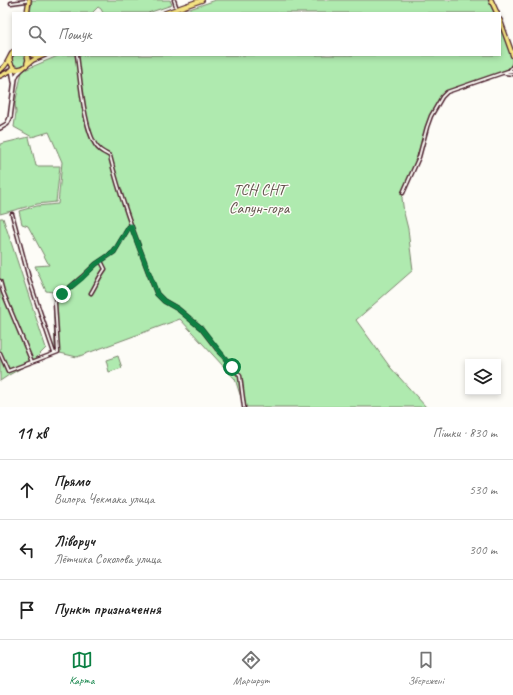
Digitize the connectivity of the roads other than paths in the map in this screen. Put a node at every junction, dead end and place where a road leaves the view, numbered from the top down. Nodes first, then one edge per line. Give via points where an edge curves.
1 (28, 0) edge
2 (174, 0) edge
3 (202, 0) edge
4 (491, 0) edge
5 (11, 3) dead end
6 (177, 9) junction
7 (27, 12) edge
8 (168, 12) edge
9 (497, 12) edge
10 (501, 23) edge
11 (12, 54) edge
12 (28, 56) edge
13 (36, 56) edge
14 (77, 56) edge
15 (513, 56) edge
16 (40, 57) joint
17 (10, 58) junction
18 (11, 64) junction
19 (27, 64) junction
20 (513, 66) edge
21 (21, 68) junction
22 (0, 70) edge
23 (12, 70) junction
24 (508, 71) junction
25 (6, 73) junction
26 (504, 73) junction
27 (513, 73) edge
28 (0, 76) edge
29 (14, 81) junction
30 (0, 128) edge
31 (403, 193) dead end
32 (12, 214) dead end
33 (131, 226) junction
34 (101, 261) junction
35 (0, 281) edge
36 (91, 293) dead end
37 (0, 353) edge
38 (54, 353) junction
39 (32, 362) junction
40 (244, 407) edge

1 - 5 street
1 - 7 main road
2 - 6 street
3 - 6 main road
4 - 9 main road
6 - 8 main road
10 - 15 main road
11 - 17 main road
12 - 19 main road
13 - 16 main road
14 - 33 street via 83,104 92,139 99,149 110,156
16 - 19 main road
17 - 18 main road
17 - 22 main road
18 - 21 main road via 15,68
18 - 23 main road
19 - 21 main road
20 - 24 street
21 - 23 main road
21 - 29 main road
23 - 25 main road
23 - 29 main road
24 - 26 street
24 - 27 street
25 - 28 main road
25 - 29 main road via 10,74
26 - 27 street
26 - 31 street via 444,95 427,127 419,157
29 - 30 main road via 8,122
32 - 38 street via 30,282
33 - 34 street via 114,252
33 - 40 street via 157,294 201,328 240,376
34 - 36 street via 104,269
34 - 38 street via 56,300 58,352
35 - 39 street
37 - 39 street via 8,371
38 - 39 street

